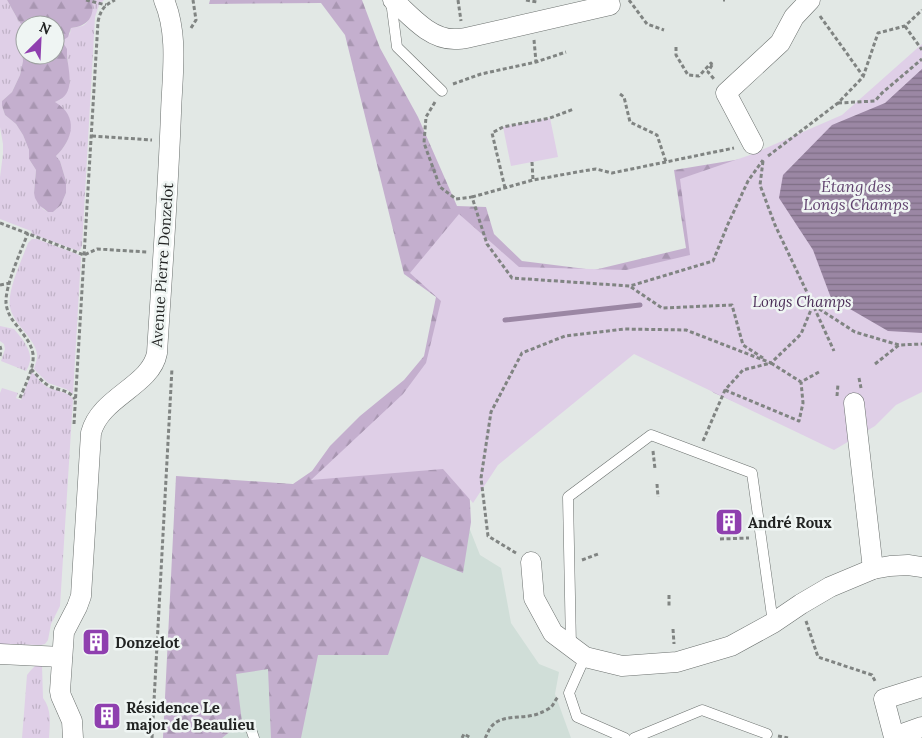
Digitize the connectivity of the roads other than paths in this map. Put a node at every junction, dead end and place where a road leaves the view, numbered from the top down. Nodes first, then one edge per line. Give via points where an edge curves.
1 (164, 0) edge
2 (392, 0) edge
3 (809, 0) edge
4 (610, 5) dead end
5 (442, 91) road end
6 (758, 152) road end
7 (850, 396) road end
8 (531, 562) road end
9 (922, 567) edge
10 (873, 569) junction
11 (773, 623) junction
12 (578, 652) junction
13 (0, 654) edge
14 (62, 657) junction
15 (922, 687) edge
16 (250, 726) dead end
17 (922, 727) edge
18 (767, 734) dead end
19 (72, 738) edge
20 (254, 738) edge
21 (625, 738) edge
22 (634, 738) edge

1 - 14 street, Avenue Pierre Donzelot via 172,31 173,54 157,353 147,373 105,408 93,425 81,596 64,632
2 - 4 street via 432,33 453,39
2 - 5 lane via 397,47
3 - 6 street via 794,17 780,43 726,93
7 - 10 street
8 - 12 street via 534,598 553,633
9 - 10 street via 908,565
10 - 11 street via 830,587
11 - 12 street via 731,646 676,662 622,666
11 - 12 lane via 752,473 651,435 568,497
12 - 21 lane via 569,693 577,717
13 - 14 street
14 - 19 street, Avenue Pierre Donzelot via 60,691 72,721
15 - 17 street via 884,699 894,737
16 - 20 lane
18 - 22 lane via 702,710

